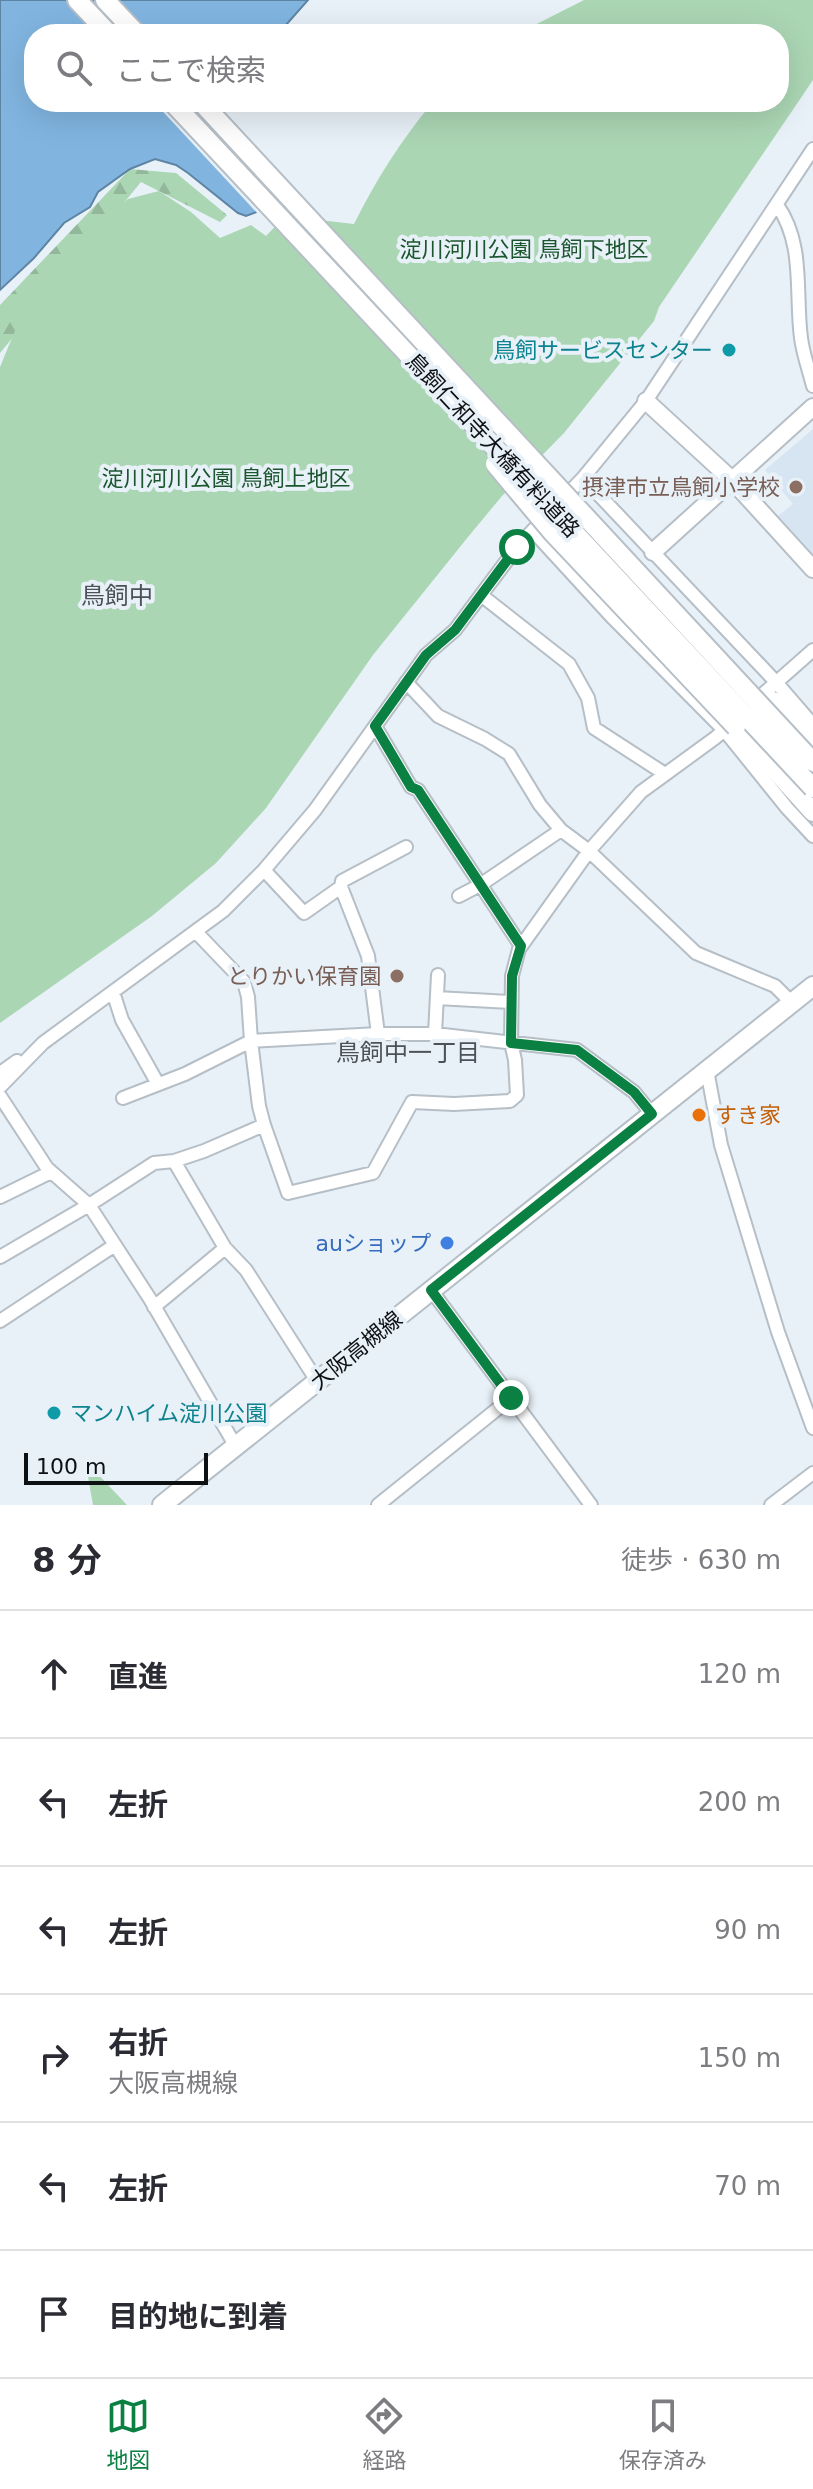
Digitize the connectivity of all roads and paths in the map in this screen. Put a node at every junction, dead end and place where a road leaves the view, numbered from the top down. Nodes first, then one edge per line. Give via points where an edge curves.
1 (77, 0) edge
2 (105, 0) edge
3 (100, 24) edge
4 (128, 24) edge
5 (181, 112) edge
6 (210, 112) edge
7 (813, 149) edge
8 (777, 205) junction
9 (457, 376) junction
10 (813, 386) edge
11 (442, 390) junction
12 (646, 401) junction
13 (813, 407) edge
14 (583, 478) junction
15 (732, 480) junction
16 (553, 510) junction
17 (533, 531) junction
18 (653, 552) junction
19 (813, 569) edge
20 (481, 595) junction
21 (605, 609) junction
22 (813, 650) edge
23 (775, 681) junction
24 (406, 682) junction
25 (813, 725) edge
26 (375, 726) junction
27 (730, 729) junction
28 (813, 744) edge
29 (813, 762) edge
30 (665, 774) junction
31 (813, 788) edge
32 (813, 812) edge
33 (561, 830) junction
34 (813, 836) edge
35 (406, 847) dead end
36 (589, 851) junction
37 (264, 870) junction
38 (480, 885) junction
39 (341, 887) junction
40 (459, 896) dead end
41 (196, 932) junction
42 (521, 946) junction
43 (438, 975) dead end
44 (813, 986) edge
45 (113, 992) junction
46 (437, 998) junction
47 (511, 1002) junction
48 (792, 1003) junction
49 (378, 1034) junction
50 (435, 1034) junction
51 (251, 1041) junction
52 (43, 1043) junction
53 (511, 1043) junction
54 (707, 1070) junction
55 (0, 1073) edge
56 (158, 1084) junction
57 (0, 1087) edge
58 (0, 1096) edge
59 (123, 1098) dead end
60 (652, 1114) junction
61 (264, 1125) junction
62 (174, 1161) junction
63 (51, 1172) junction
64 (0, 1197) edge
65 (89, 1205) junction
66 (115, 1245) junction
67 (225, 1248) junction
68 (0, 1257) edge
69 (431, 1290) junction
70 (154, 1307) junction
71 (0, 1321) edge
72 (317, 1381) junction
73 (511, 1398) junction
74 (813, 1428) edge
75 (235, 1445) junction
76 (813, 1473) edge
77 (173, 1501) edge
78 (589, 1504) edge
79 (378, 1505) edge
80 (771, 1505) edge

1 - 3 main road
2 - 4 main road
5 - 11 main road, 鳥飼仁和寺大橋有料道路, bridge
6 - 9 main road, 鳥飼仁和寺大橋有料道路, bridge
7 - 8 street
8 - 10 street via 796,251 801,339
8 - 12 street
9 - 28 main road via 470,382 581,495
9 - 29 main road, 鳥飼仁和寺大橋有料道路, bridge
11 - 16 main road, 鳥飼仁和寺大橋有料道路, bridge
11 - 27 main road, bridge via 443,404
12 - 14 street
12 - 15 street
13 - 15 street
14 - 16 street
14 - 18 street
15 - 18 street
15 - 19 street
16 - 17 street
16 - 31 main road, 鳥飼仁和寺大橋有料道路, bridge
17 - 20 street
17 - 21 street
18 - 21 street
18 - 23 street
20 - 24 street
20 - 30 street via 569,664 588,698 594,728
21 - 27 street
22 - 23 street
23 - 25 street
23 - 27 street
24 - 26 street
24 - 33 street via 438,716 509,754
26 - 37 street
26 - 38 street
27 - 30 street
27 - 32 main road
27 - 34 street
30 - 36 street via 641,792
33 - 36 street
33 - 38 street
35 - 39 street via 342,881
36 - 42 street
36 - 48 street via 696,953 775,986
37 - 39 street via 304,913
37 - 41 street
38 - 40 street
38 - 42 street
39 - 49 street via 368,956
41 - 45 street
41 - 51 street via 244,982
42 - 47 street
43 - 46 street
44 - 48 main road, 大阪高槻線
45 - 52 street
45 - 56 street via 122,1020
46 - 47 street
46 - 50 street
47 - 53 street
48 - 54 main road, 大阪高槻線
49 - 50 street
49 - 51 street
50 - 53 street
51 - 56 street
51 - 61 street
52 - 55 street
52 - 57 street
53 - 60 street via 577,1050 634,1092
53 - 61 street via 517,1095 510,1101 412,1102 373,1173 288,1193
54 - 60 main road, 大阪高槻線
54 - 74 street via 721,1145
56 - 59 street
58 - 63 street
60 - 69 main road, 大阪高槻線
61 - 62 street
62 - 65 street via 154,1163
62 - 67 street
63 - 64 street
63 - 65 street
65 - 66 street
65 - 68 street
66 - 70 street
66 - 71 street
67 - 70 street
67 - 72 street via 246,1270
69 - 72 main road, 大阪高槻線
69 - 73 street
70 - 75 street
72 - 75 main road, 大阪高槻線
73 - 78 street
73 - 79 street
75 - 77 main road, 大阪高槻線
76 - 80 street

